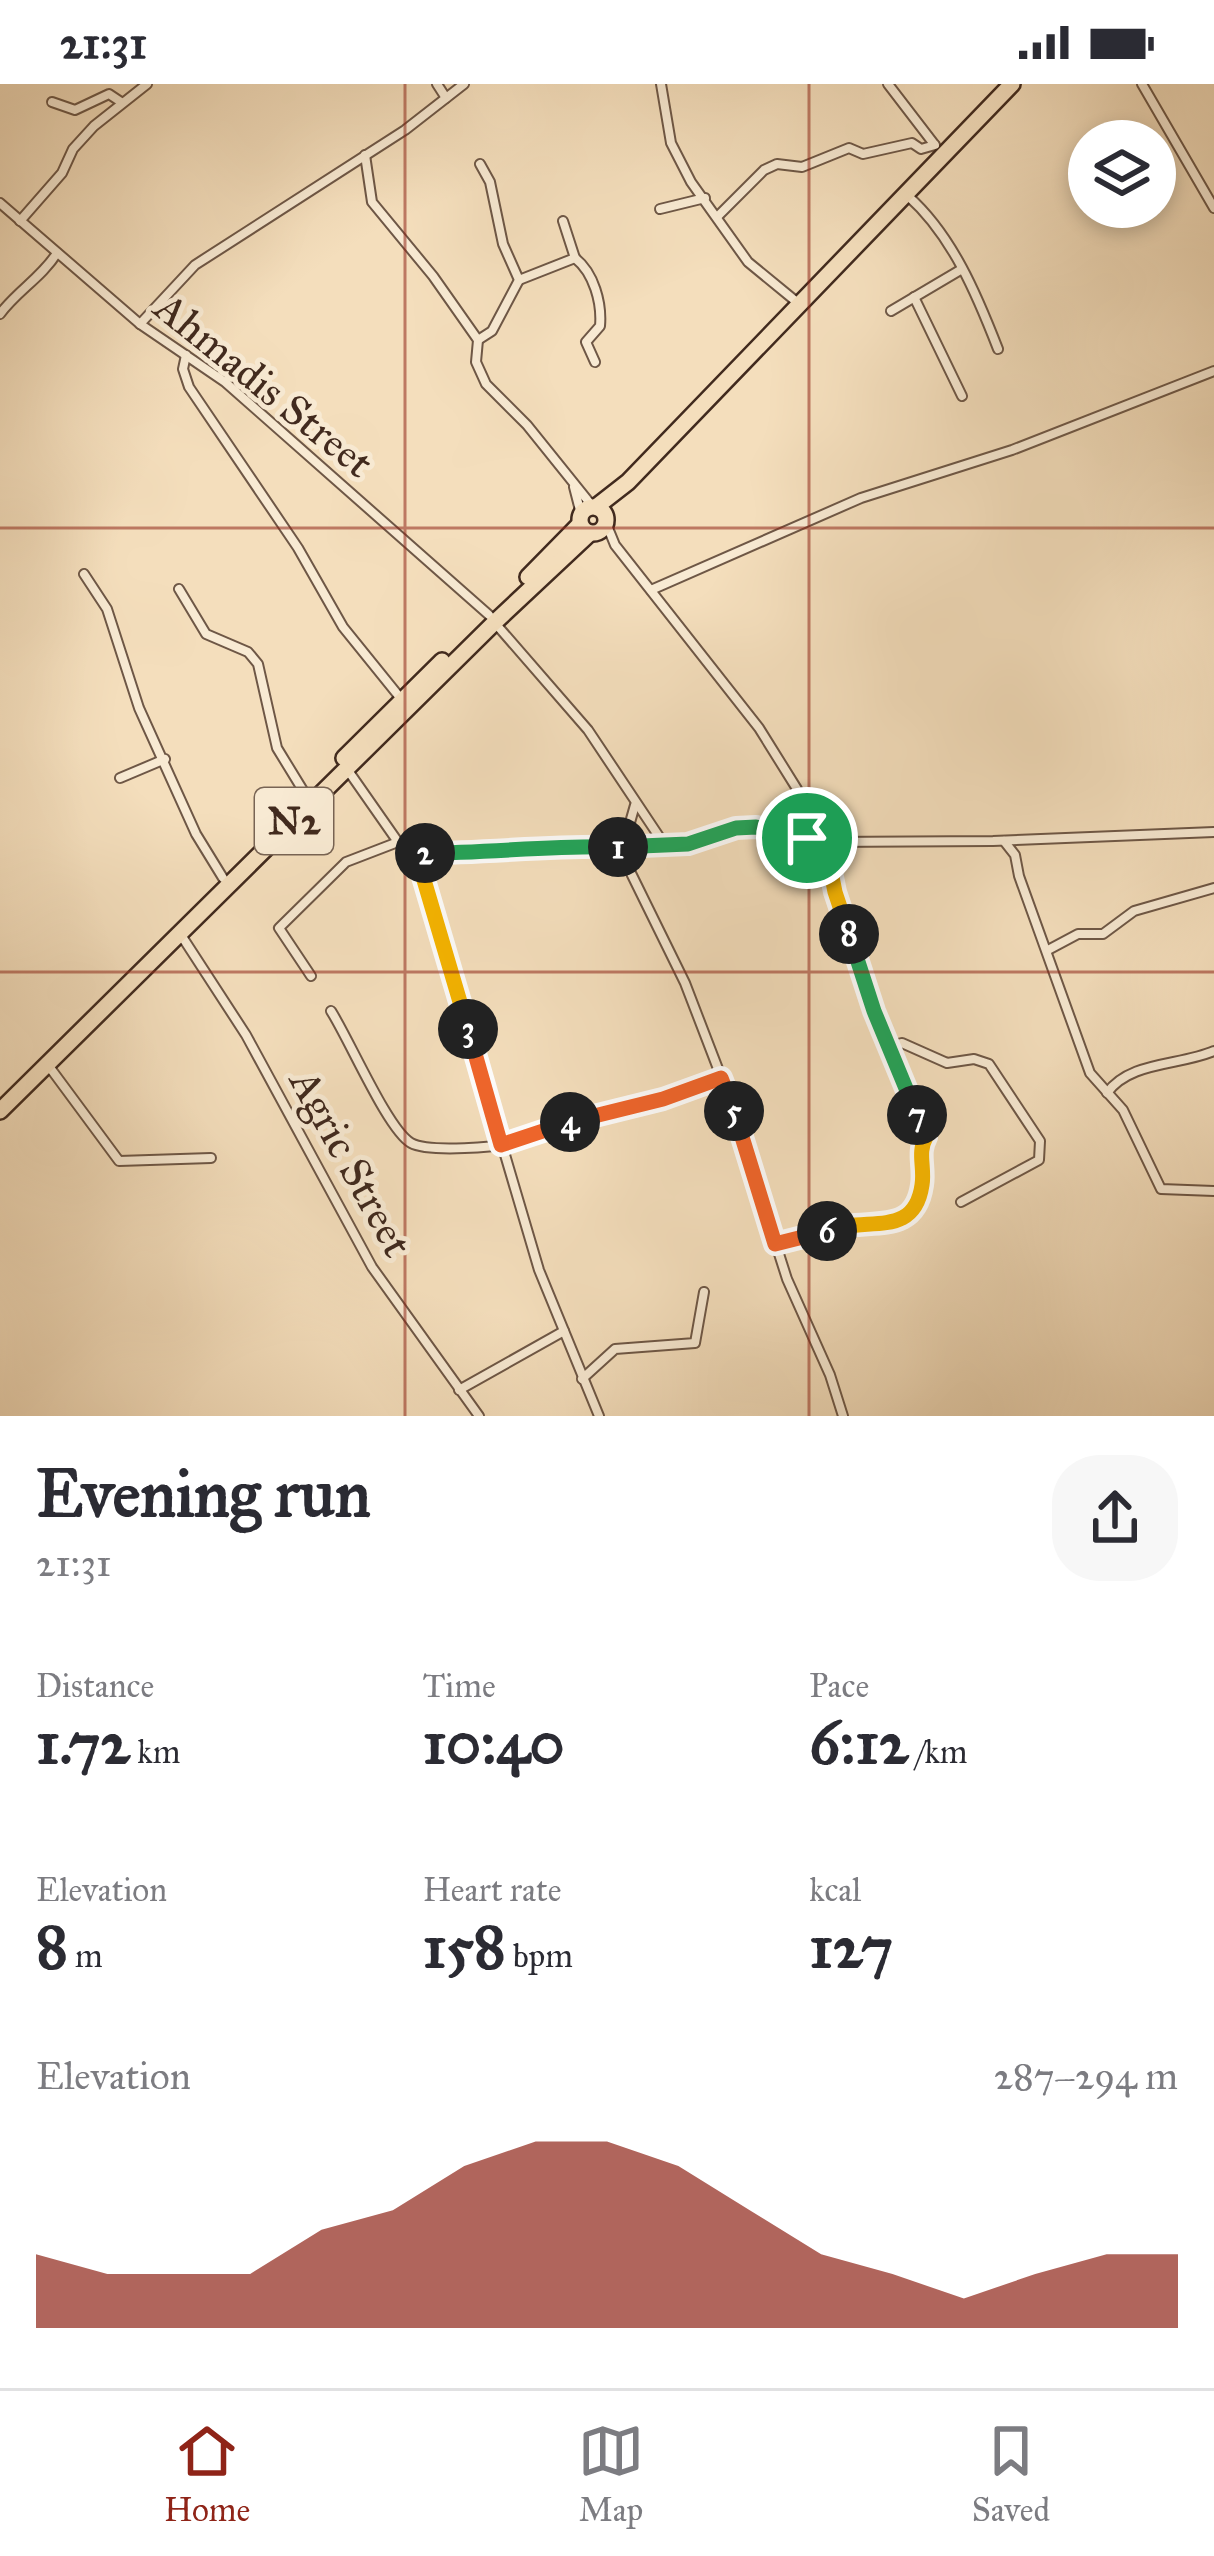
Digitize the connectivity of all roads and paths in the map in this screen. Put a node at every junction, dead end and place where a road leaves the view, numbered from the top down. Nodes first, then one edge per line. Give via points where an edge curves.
1 (147, 84) edge
2 (437, 84) edge
3 (464, 84) edge
4 (661, 84) edge
5 (888, 84) edge
6 (1012, 84) edge
7 (1142, 84) edge
8 (446, 98) junction
9 (52, 102) dead end
10 (122, 102) junction
11 (939, 150) junction
12 (365, 155) junction
13 (480, 164) dead end
14 (906, 195) junction
15 (704, 198) junction
16 (0, 203) edge
17 (1214, 208) edge
18 (661, 209) dead end
19 (718, 216) junction
20 (20, 221) junction
21 (563, 221) dead end
22 (57, 253) junction
23 (575, 258) junction
24 (962, 268) junction
25 (519, 280) junction
26 (914, 297) junction
27 (799, 304) junction
28 (891, 311) dead end
29 (0, 314) edge
30 (140, 324) junction
31 (478, 340) junction
32 (998, 349) dead end
33 (186, 355) junction
34 (595, 362) dead end
35 (1214, 371) edge
36 (962, 396) dead end
37 (593, 520) junction
38 (615, 545) junction
39 (84, 574) dead end
40 (179, 589) dead end
41 (651, 590) junction
42 (492, 619) junction
43 (402, 700) junction
44 (165, 759) junction
45 (347, 770) junction
46 (120, 778) dead end
47 (307, 797) junction
48 (635, 805) junction
49 (1214, 832) edge
50 (807, 838) junction
51 (1003, 840) junction
52 (398, 842) junction
53 (825, 842) junction
54 (664, 845) junction
55 (623, 848) junction
56 (416, 853) junction
57 (223, 878) junction
58 (1214, 888) edge
59 (177, 930) junction
60 (1048, 950) junction
61 (311, 976) dead end
62 (331, 1011) dead end
63 (889, 1046) junction
64 (1214, 1051) edge
65 (48, 1065) junction
66 (721, 1078) junction
67 (1107, 1093) junction
68 (0, 1099) edge
69 (0, 1111) edge
70 (501, 1145) junction
71 (211, 1158) dead end
72 (1214, 1191) edge
73 (961, 1202) dead end
74 (775, 1244) junction
75 (704, 1292) dead end
76 (563, 1331) junction
77 (582, 1379) junction
78 (459, 1390) junction
79 (479, 1416) edge
80 (599, 1416) edge
81 (843, 1416) edge

1 - 10 street
2 - 8 street
3 - 8 street
4 - 15 street via 671,143
5 - 11 street
6 - 11 highway, N2
7 - 17 street
8 - 12 street
9 - 10 street via 75,110 109,94
10 - 20 street
11 - 14 highway, N2
11 - 19 street via 912,143 863,154 848,148 802,167 777,164
12 - 30 street via 195,265
12 - 31 street via 372,202
13 - 25 street
14 - 24 street
14 - 27 highway, N2
15 - 18 street
15 - 19 street
16 - 20 street, Ahmadis Street
19 - 27 street via 748,262
20 - 22 street, Ahmadis Street
21 - 23 street
22 - 29 street
22 - 30 street, Ahmadis Street
23 - 25 street
23 - 34 street via 599,301 600,326 586,342
24 - 26 street
24 - 32 street
25 - 31 street via 492,331
26 - 28 street
26 - 36 street
27 - 37 highway, N2
30 - 33 street, Ahmadis Street
31 - 37 street via 486,384 527,425
33 - 42 street, Ahmadis Street
33 - 43 street via 189,387 343,627
35 - 41 street via 861,498
37 - 38 street
37 - 38 street
37 - 42 highway, N2
38 - 41 street
39 - 44 street via 107,609
40 - 47 street via 206,634 258,664 277,748
41 - 50 street via 784,766
42 - 43 highway, N2
42 - 45 highway, N2
42 - 48 street, Ahmadis Street via 588,730
43 - 47 highway, N2
44 - 46 street
44 - 57 street
45 - 52 street
45 - 59 highway, N2
47 - 57 highway, N2
48 - 54 street, Ahmadis Street
48 - 55 street
49 - 51 street
50 - 53 street
50 - 54 street via 756,827
51 - 53 street
51 - 60 street
52 - 56 street
52 - 61 street via 346,862 279,928
53 - 63 street
54 - 55 street
55 - 56 street
55 - 66 street
56 - 70 street
57 - 59 highway, N2
58 - 60 street via 1134,911 1103,934 1078,934
59 - 65 highway, N2
59 - 68 highway, N2
59 - 78 street, Agric Street via 246,1035 372,1267
60 - 67 street via 1082,1053
62 - 70 street via 384,1111 415,1146
63 - 73 street via 902,1043 947,1063 989,1064 1040,1141 1039,1160
63 - 74 street via 926,1137 918,1205 888,1223 841,1225
64 - 67 street via 1130,1072
65 - 69 highway, N2
65 - 71 street via 119,1161
66 - 70 street
66 - 74 street
67 - 72 street via 1161,1189
70 - 76 street
74 - 81 street
75 - 77 street via 695,1343 615,1349
76 - 77 street
76 - 78 street
77 - 80 street
78 - 79 street, Agric Street

